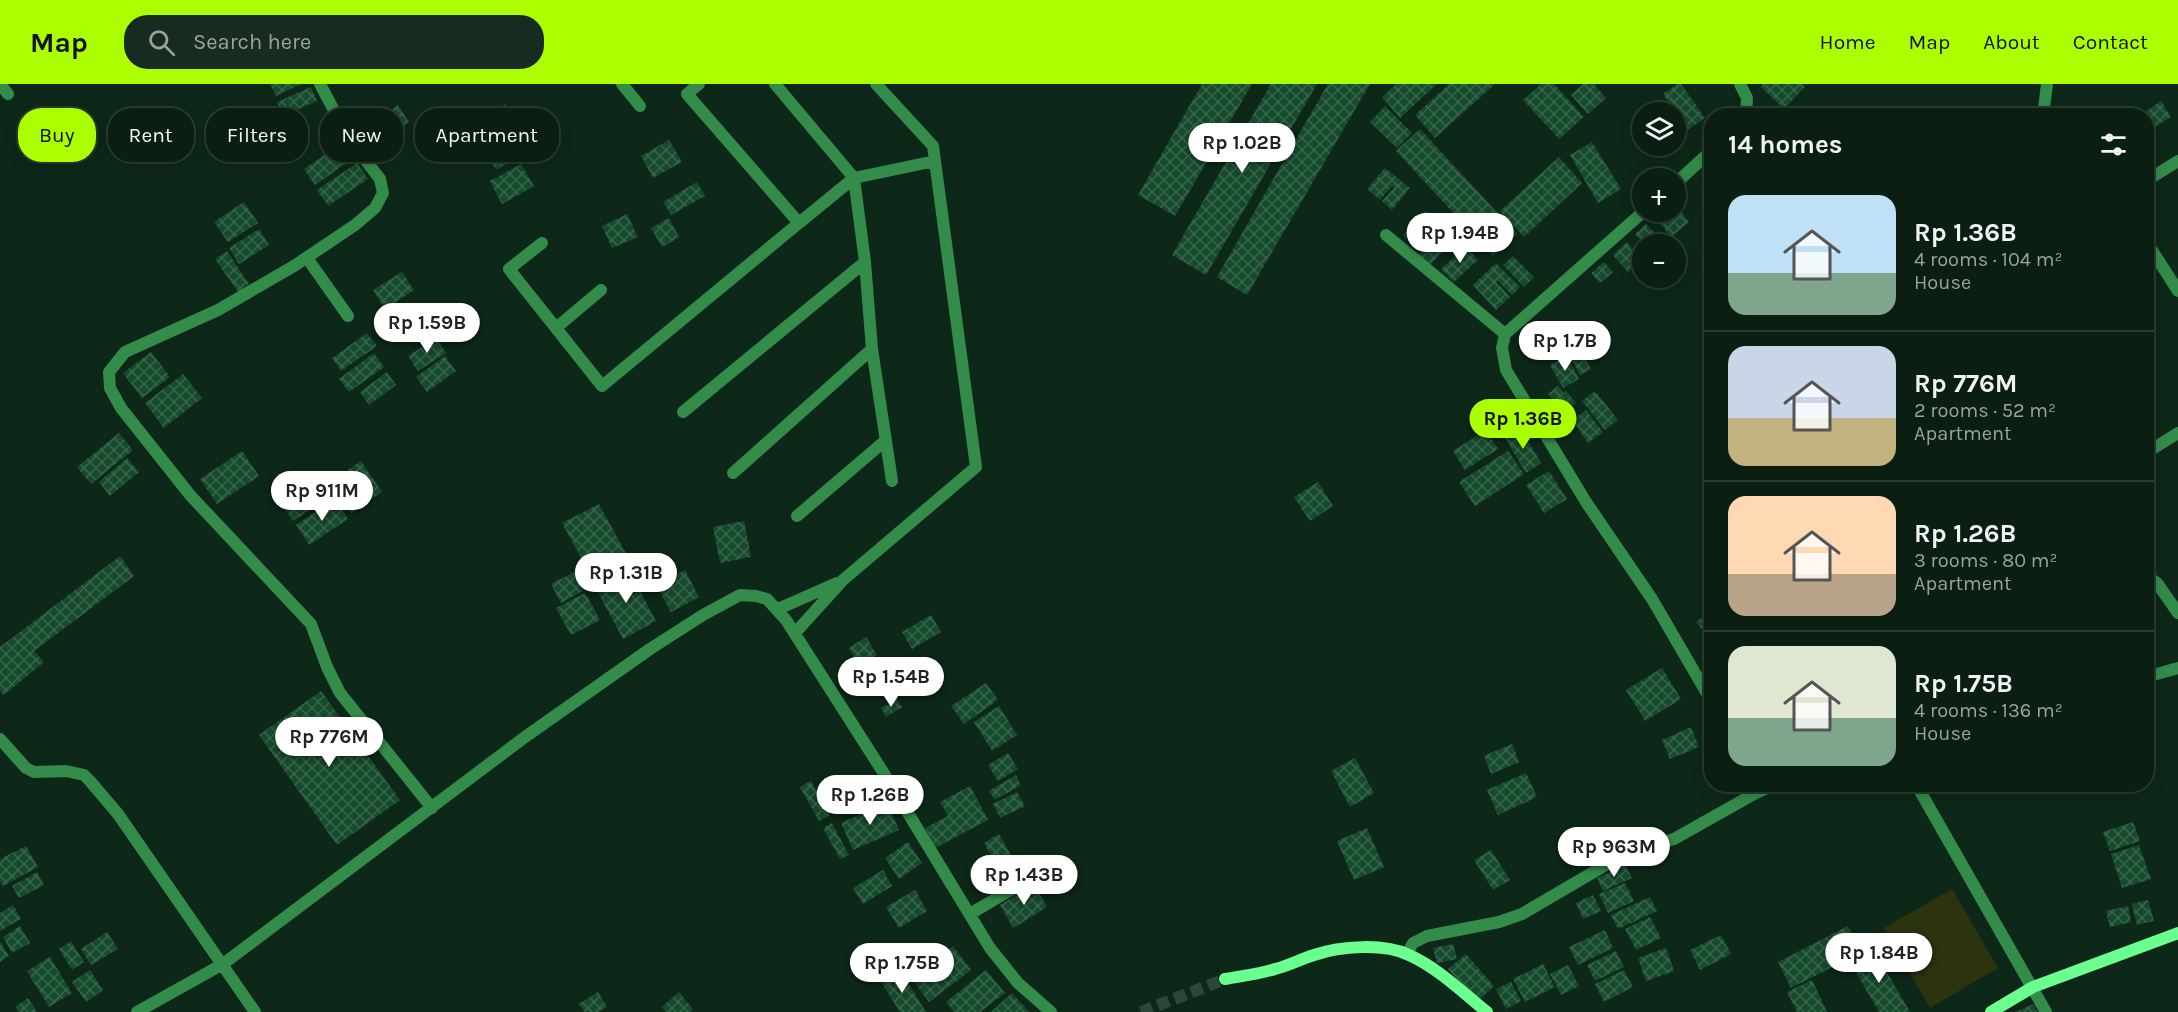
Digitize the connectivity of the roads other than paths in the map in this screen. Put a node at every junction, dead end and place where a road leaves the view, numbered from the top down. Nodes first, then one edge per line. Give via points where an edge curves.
1 (320, 84) edge
2 (622, 84) edge
3 (699, 84) edge
4 (775, 84) edge
5 (876, 84) edge
6 (1740, 84) edge
7 (2047, 84) edge
8 (640, 106) dead end
9 (1746, 108) edge
10 (2044, 108) edge
11 (1704, 157) edge
12 (935, 161) junction
13 (2178, 161) edge
14 (1686, 174) edge
15 (2154, 176) edge
16 (854, 178) junction
17 (1632, 222) edge
18 (799, 223) junction
19 (1386, 236) dead end
20 (542, 243) dead end
21 (2154, 254) edge
22 (307, 258) junction
23 (865, 262) junction
24 (601, 290) dead end
25 (2178, 291) edge
26 (348, 316) dead end
27 (556, 328) junction
28 (1505, 334) junction
29 (872, 349) junction
30 (683, 412) dead end
31 (2178, 433) edge
32 (886, 440) junction
33 (2154, 448) edge
34 (733, 473) dead end
35 (891, 481) dead end
36 (797, 516) dead end
37 (843, 580) junction
38 (2154, 582) edge
39 (777, 609) junction
40 (2178, 613) edge
41 (795, 633) junction
42 (2178, 668) edge
43 (2154, 676) edge
44 (1704, 688) edge
45 (0, 739) edge
46 (1747, 792) edge
47 (1921, 792) edge
48 (432, 808) junction
49 (1046, 869) dead end
50 (970, 914) junction
51 (2178, 933) edge
52 (1407, 954) junction
53 (223, 964) junction
54 (1225, 979) tunnel mouth
55 (2032, 987) junction
56 (137, 1012) edge
57 (255, 1012) edge
58 (1051, 1012) edge
59 (1487, 1012) edge
60 (1991, 1012) edge
61 (2046, 1012) edge

1 - 22 street via 348,137 380,179 383,193 375,208
2 - 8 street
3 - 18 street via 687,94
4 - 16 street
5 - 12 street via 933,146
6 - 9 street via 1747,98
7 - 10 street
11 - 14 street
12 - 16 street
12 - 37 street via 976,467
13 - 15 street
16 - 18 street
16 - 23 street
17 - 28 street
18 - 27 street via 602,386
19 - 28 street
20 - 27 street via 509,269
21 - 25 street
22 - 26 street
22 - 48 street via 218,310 125,352 109,372 110,388 121,408 190,495 311,624 340,693
23 - 29 street
23 - 30 street
24 - 27 street
28 - 44 street via 1502,348 1506,370 1586,502 1652,599
29 - 32 street
29 - 34 street
31 - 33 street
32 - 35 street
32 - 36 street
37 - 39 street
37 - 41 street
38 - 40 street
39 - 41 street
39 - 48 street via 767,599 740,595 703,615 595,687
41 - 50 street
42 - 43 street
45 - 53 street via 34,772 66,771 90,781 118,814
46 - 52 street via 1674,839 1626,853 1522,914 1427,936 1413,943
47 - 55 street
48 - 53 street
49 - 50 street
50 - 58 street via 1018,983
51 - 55 street
52 - 54 street via 1370,948 1339,949 1275,969
52 - 59 street via 1430,966
53 - 56 street
53 - 57 street
55 - 60 street
55 - 61 street

